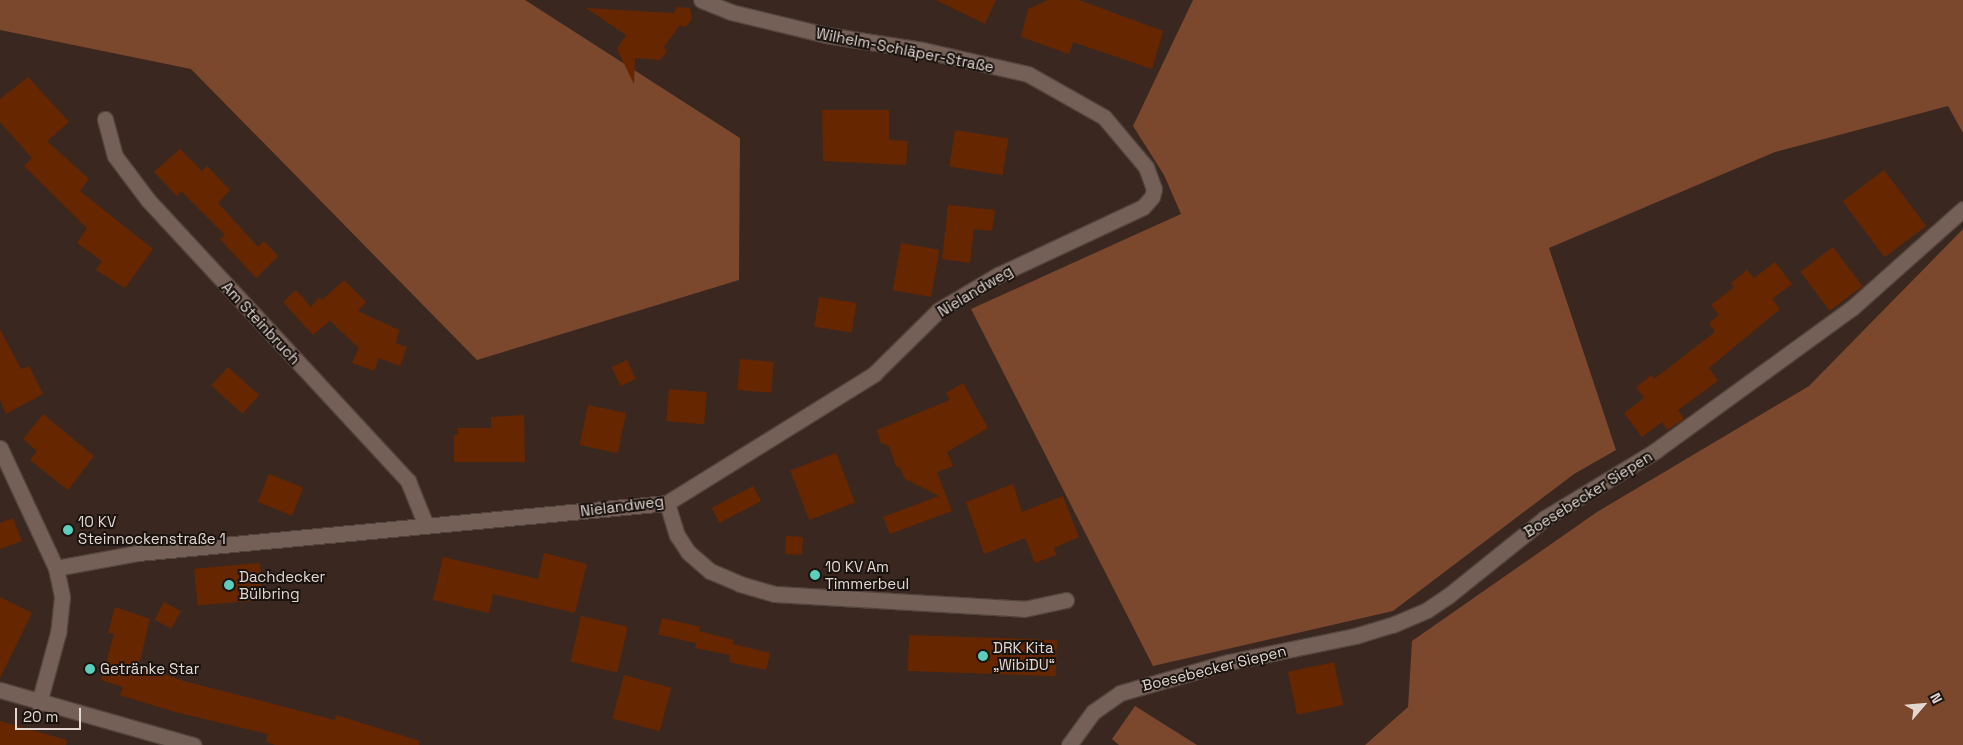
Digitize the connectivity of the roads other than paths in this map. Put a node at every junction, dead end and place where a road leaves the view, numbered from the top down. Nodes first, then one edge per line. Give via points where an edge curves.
1 (701, 0) edge
2 (105, 119) dead end
3 (1154, 189) joint
4 (1963, 209) edge
5 (0, 448) edge
6 (667, 503) junction
7 (425, 523) junction
8 (56, 568) junction
9 (1066, 600) dead end
10 (0, 690) edge
11 (39, 702) junction
12 (193, 745) edge
13 (1068, 745) edge

1 - 3 street, Wilhelm-Schläper-Straße via 731,12 826,35 922,50 1028,74 1104,118 1146,167
2 - 7 street, Am Steinbruch via 114,156 148,200 408,481
3 - 6 street, Nielandweg via 1152,198 1143,207 998,275 939,310 874,374
4 - 13 street, Boesebecker Siepen via 1852,308 1655,451 1545,518 1427,610 1354,636 1229,662 1137,687 1105,702 1093,712
5 - 8 street
6 - 7 street, Nielandweg
6 - 9 street via 677,535 688,552 718,574 775,594 1024,609
7 - 8 street, Nielandweg via 138,553
8 - 11 street via 62,597 58,633
10 - 11 street
11 - 12 street

